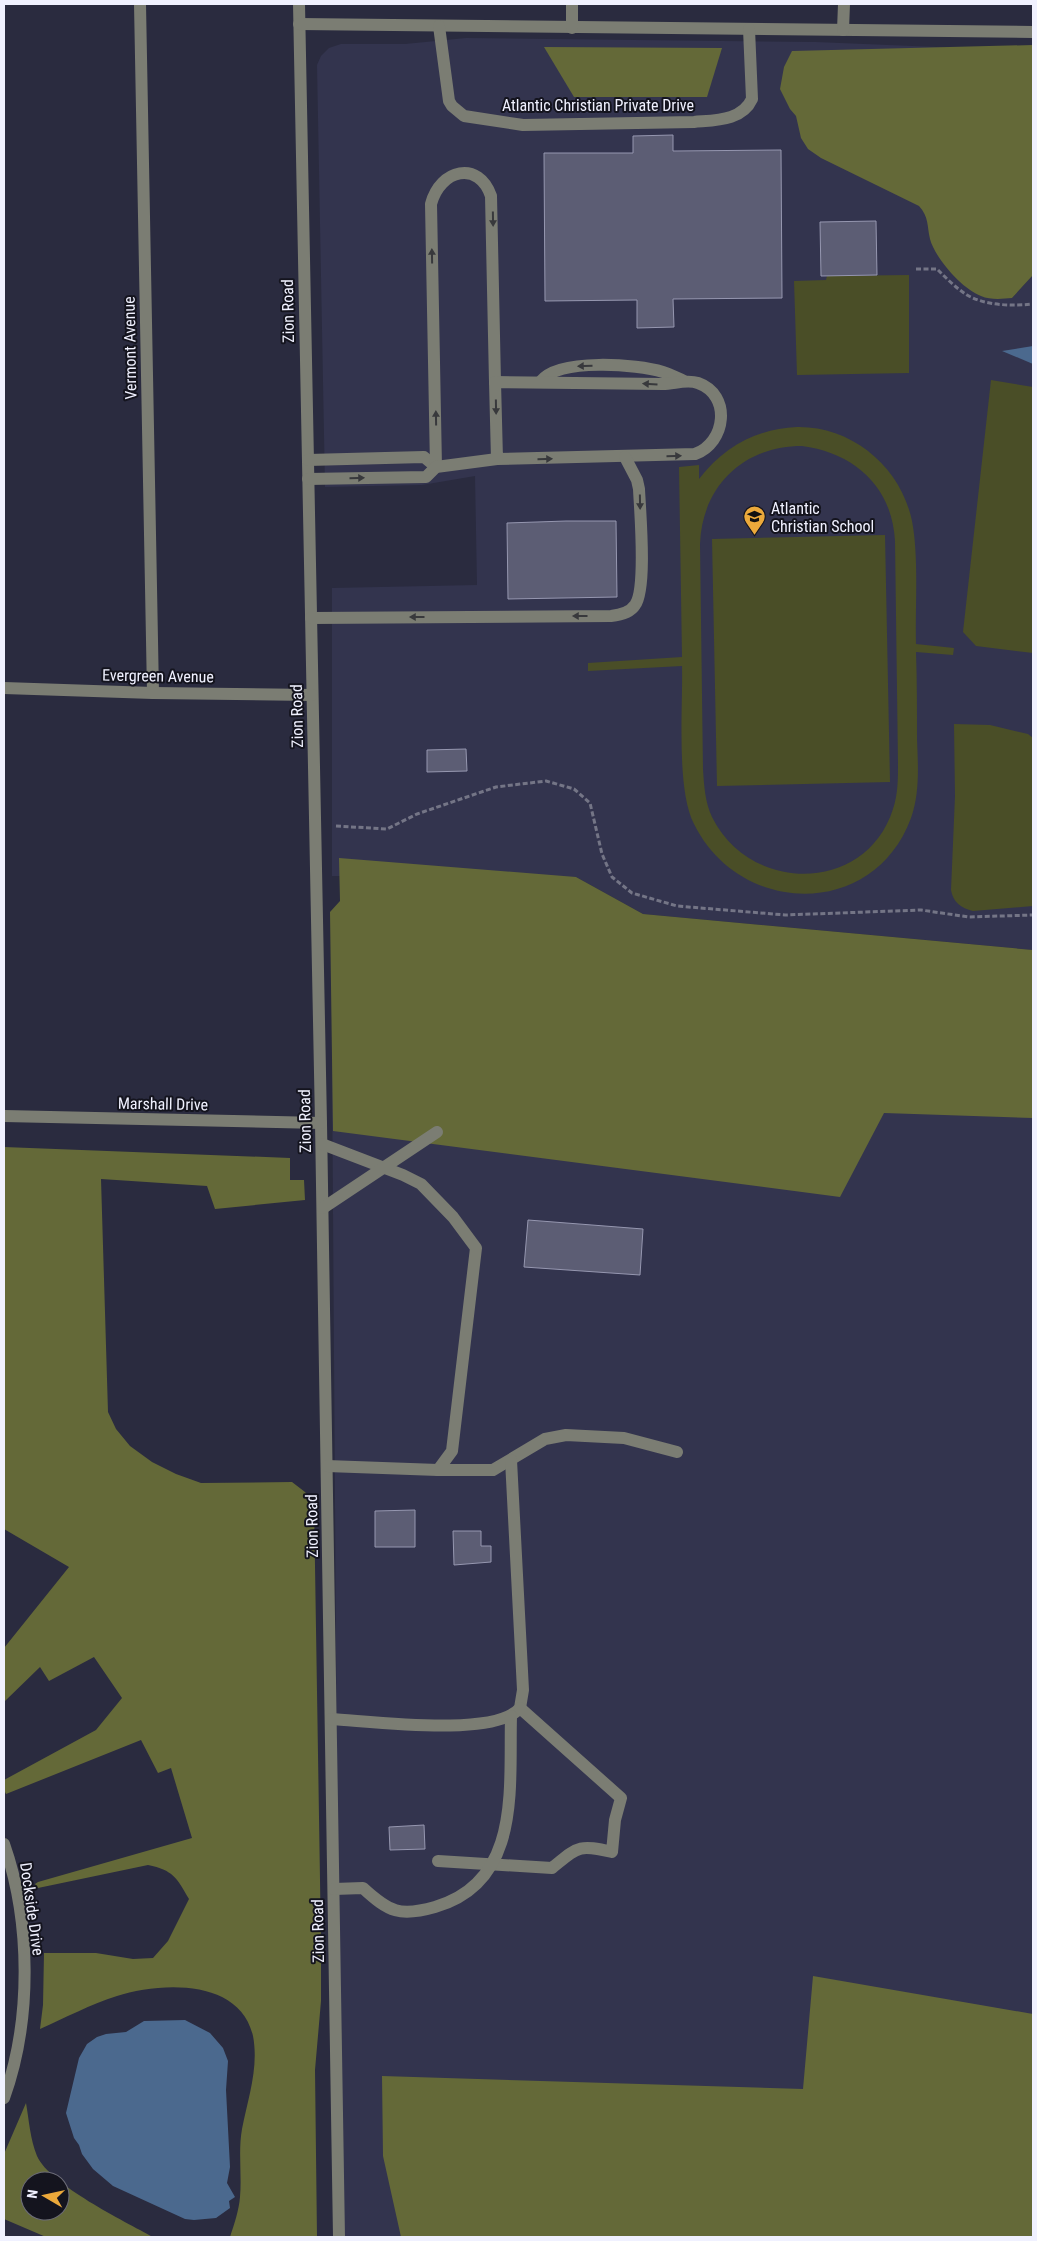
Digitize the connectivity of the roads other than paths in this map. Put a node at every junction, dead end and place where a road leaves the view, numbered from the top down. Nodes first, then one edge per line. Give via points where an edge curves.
1 (140, 4) edge
2 (299, 4) edge
3 (572, 4) edge
4 (844, 4) edge
5 (299, 24) junction
6 (439, 26) junction
7 (572, 28) junction
8 (749, 29) junction
9 (843, 30) junction
10 (1033, 32) edge
11 (496, 382) junction
12 (625, 457) junction
13 (497, 459) junction
14 (308, 460) junction
15 (436, 467) junction
16 (308, 479) junction
17 (310, 618) junction
18 (4, 688) edge
19 (153, 693) junction
20 (312, 695) junction
21 (4, 1116) edge
22 (321, 1123) junction
23 (437, 1132) dead end
24 (322, 1144) junction
25 (383, 1168) junction
26 (323, 1208) junction
27 (677, 1452) dead end
28 (511, 1460) junction
29 (327, 1466) junction
30 (438, 1470) junction
31 (516, 1712) junction
32 (331, 1719) junction
33 (4, 1844) edge
34 (438, 1861) dead end
35 (493, 1864) junction
36 (334, 1890) junction
37 (4, 2098) edge
38 (339, 2237) edge

1 - 19 street, Vermont Avenue
2 - 5 street, Zion Road
3 - 7 street
4 - 9 street
5 - 6 street
5 - 14 street, Zion Road
6 - 7 street
6 - 8 street, Atlantic Christian Private Drive via 446,91 452,106 464,116 523,125 694,122 720,120 739,114 749,105 753,94
7 - 8 street
8 - 9 street
9 - 10 street
12 -> 11 street via 695,454 711,444 721,418 714,395 696,382 684,381 663,384
11 -> 13 street
15 -> 11 street via 431,204 439,184 458,173 476,177 488,187 491,196
13 -> 12 street
12 -> 17 street via 640,489 641,582 637,602 628,612 611,616
13 - 15 street
14 - 15 street via 424,457
14 - 16 street, Zion Road
16 -> 15 street via 426,477
16 - 17 street, Zion Road
17 - 20 street, Zion Road
18 - 19 street, Evergreen Avenue
19 - 20 street, Evergreen Avenue
20 - 22 street, Zion Road
21 - 22 street, Marshall Drive
22 - 24 street, Zion Road
23 - 25 street
24 - 25 street
24 - 26 street, Zion Road
25 - 26 street
25 - 30 street via 421,1184 453,1217 476,1248 452,1451
26 - 29 street, Zion Road
27 - 28 street via 624,1438 566,1435 545,1439
28 - 30 street via 493,1470
28 - 31 street via 523,1690
29 - 30 street
29 - 32 street, Zion Road
31 - 32 street via 489,1723 463,1725
31 - 35 street via 508,1819
31 - 35 street via 620,1798 612,1852 583,1847 552,1868
32 - 36 street, Zion Road
33 - 37 street, Dockside Drive via 16,1887 24,1969 21,2021
34 - 35 street
35 - 36 street via 484,1878 454,1899 419,1911 389,1909 363,1888
36 - 38 street, Zion Road

